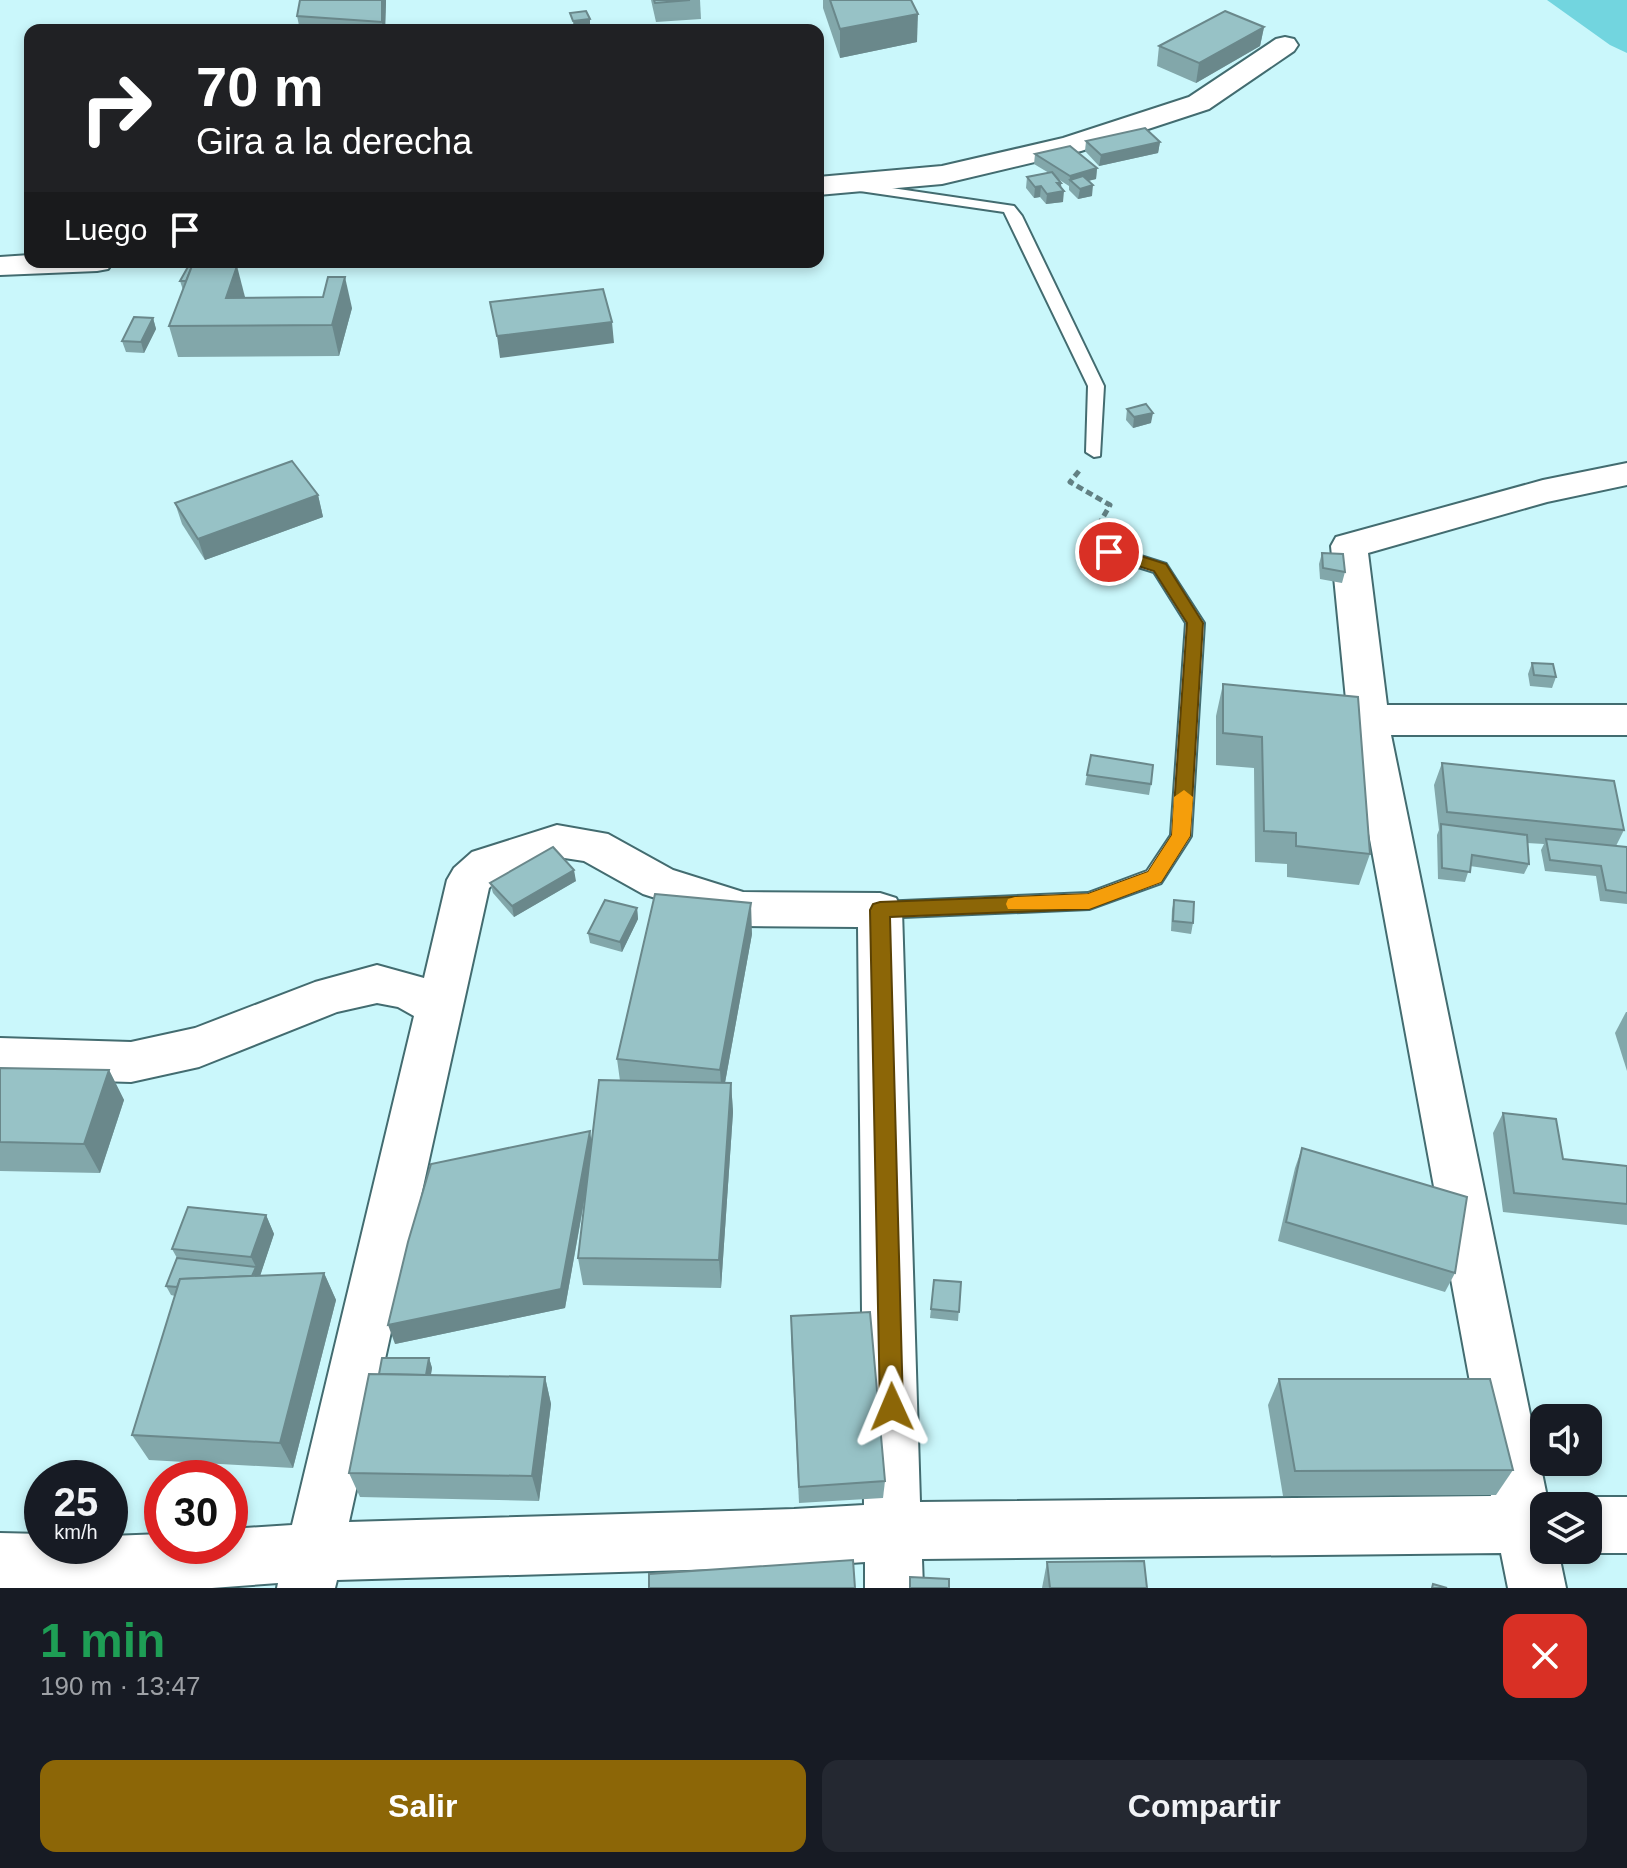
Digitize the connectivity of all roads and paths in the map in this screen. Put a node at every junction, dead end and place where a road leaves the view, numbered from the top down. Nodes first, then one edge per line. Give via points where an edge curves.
1 (1285, 45) dead end
2 (824, 185) edge
3 (24, 265) edge
4 (0, 266) edge
5 (1094, 452) joint
6 (1627, 474) edge
7 (1109, 552) joint
8 (1368, 720) junction
9 (1627, 720) edge
10 (880, 910) junction
11 (438, 1006) junction
12 (0, 1058) edge
13 (1530, 1494) edge
14 (1530, 1523) edge
15 (1602, 1525) edge
16 (1627, 1525) edge
17 (894, 1531) junction
18 (0, 1562) edge
19 (1537, 1564) edge
20 (310, 1570) edge
21 (894, 1588) edge
22 (1537, 1588) edge

1 - 2 street via 1199,103 1071,145 942,175
2 - 5 lane via 1009,209 1096,386
3 - 4 street
5 - 7 path via 1070,482 1110,505 1093,534
6 - 8 street via 1543,491 1349,546
7 - 10 lane via 1160,568 1195,623 1181,836 1154,877 1089,901
8 - 9 street
8 - 13 street
10 - 11 street via 743,909 658,882 593,846 557,841 487,864 469,880
10 - 17 street
11 - 12 street via 377,984 331,995 199,1047 131,1062
11 - 20 street
14 - 17 street
15 - 16 street
17 - 20 street
17 - 21 street
18 - 20 street
19 - 22 street

